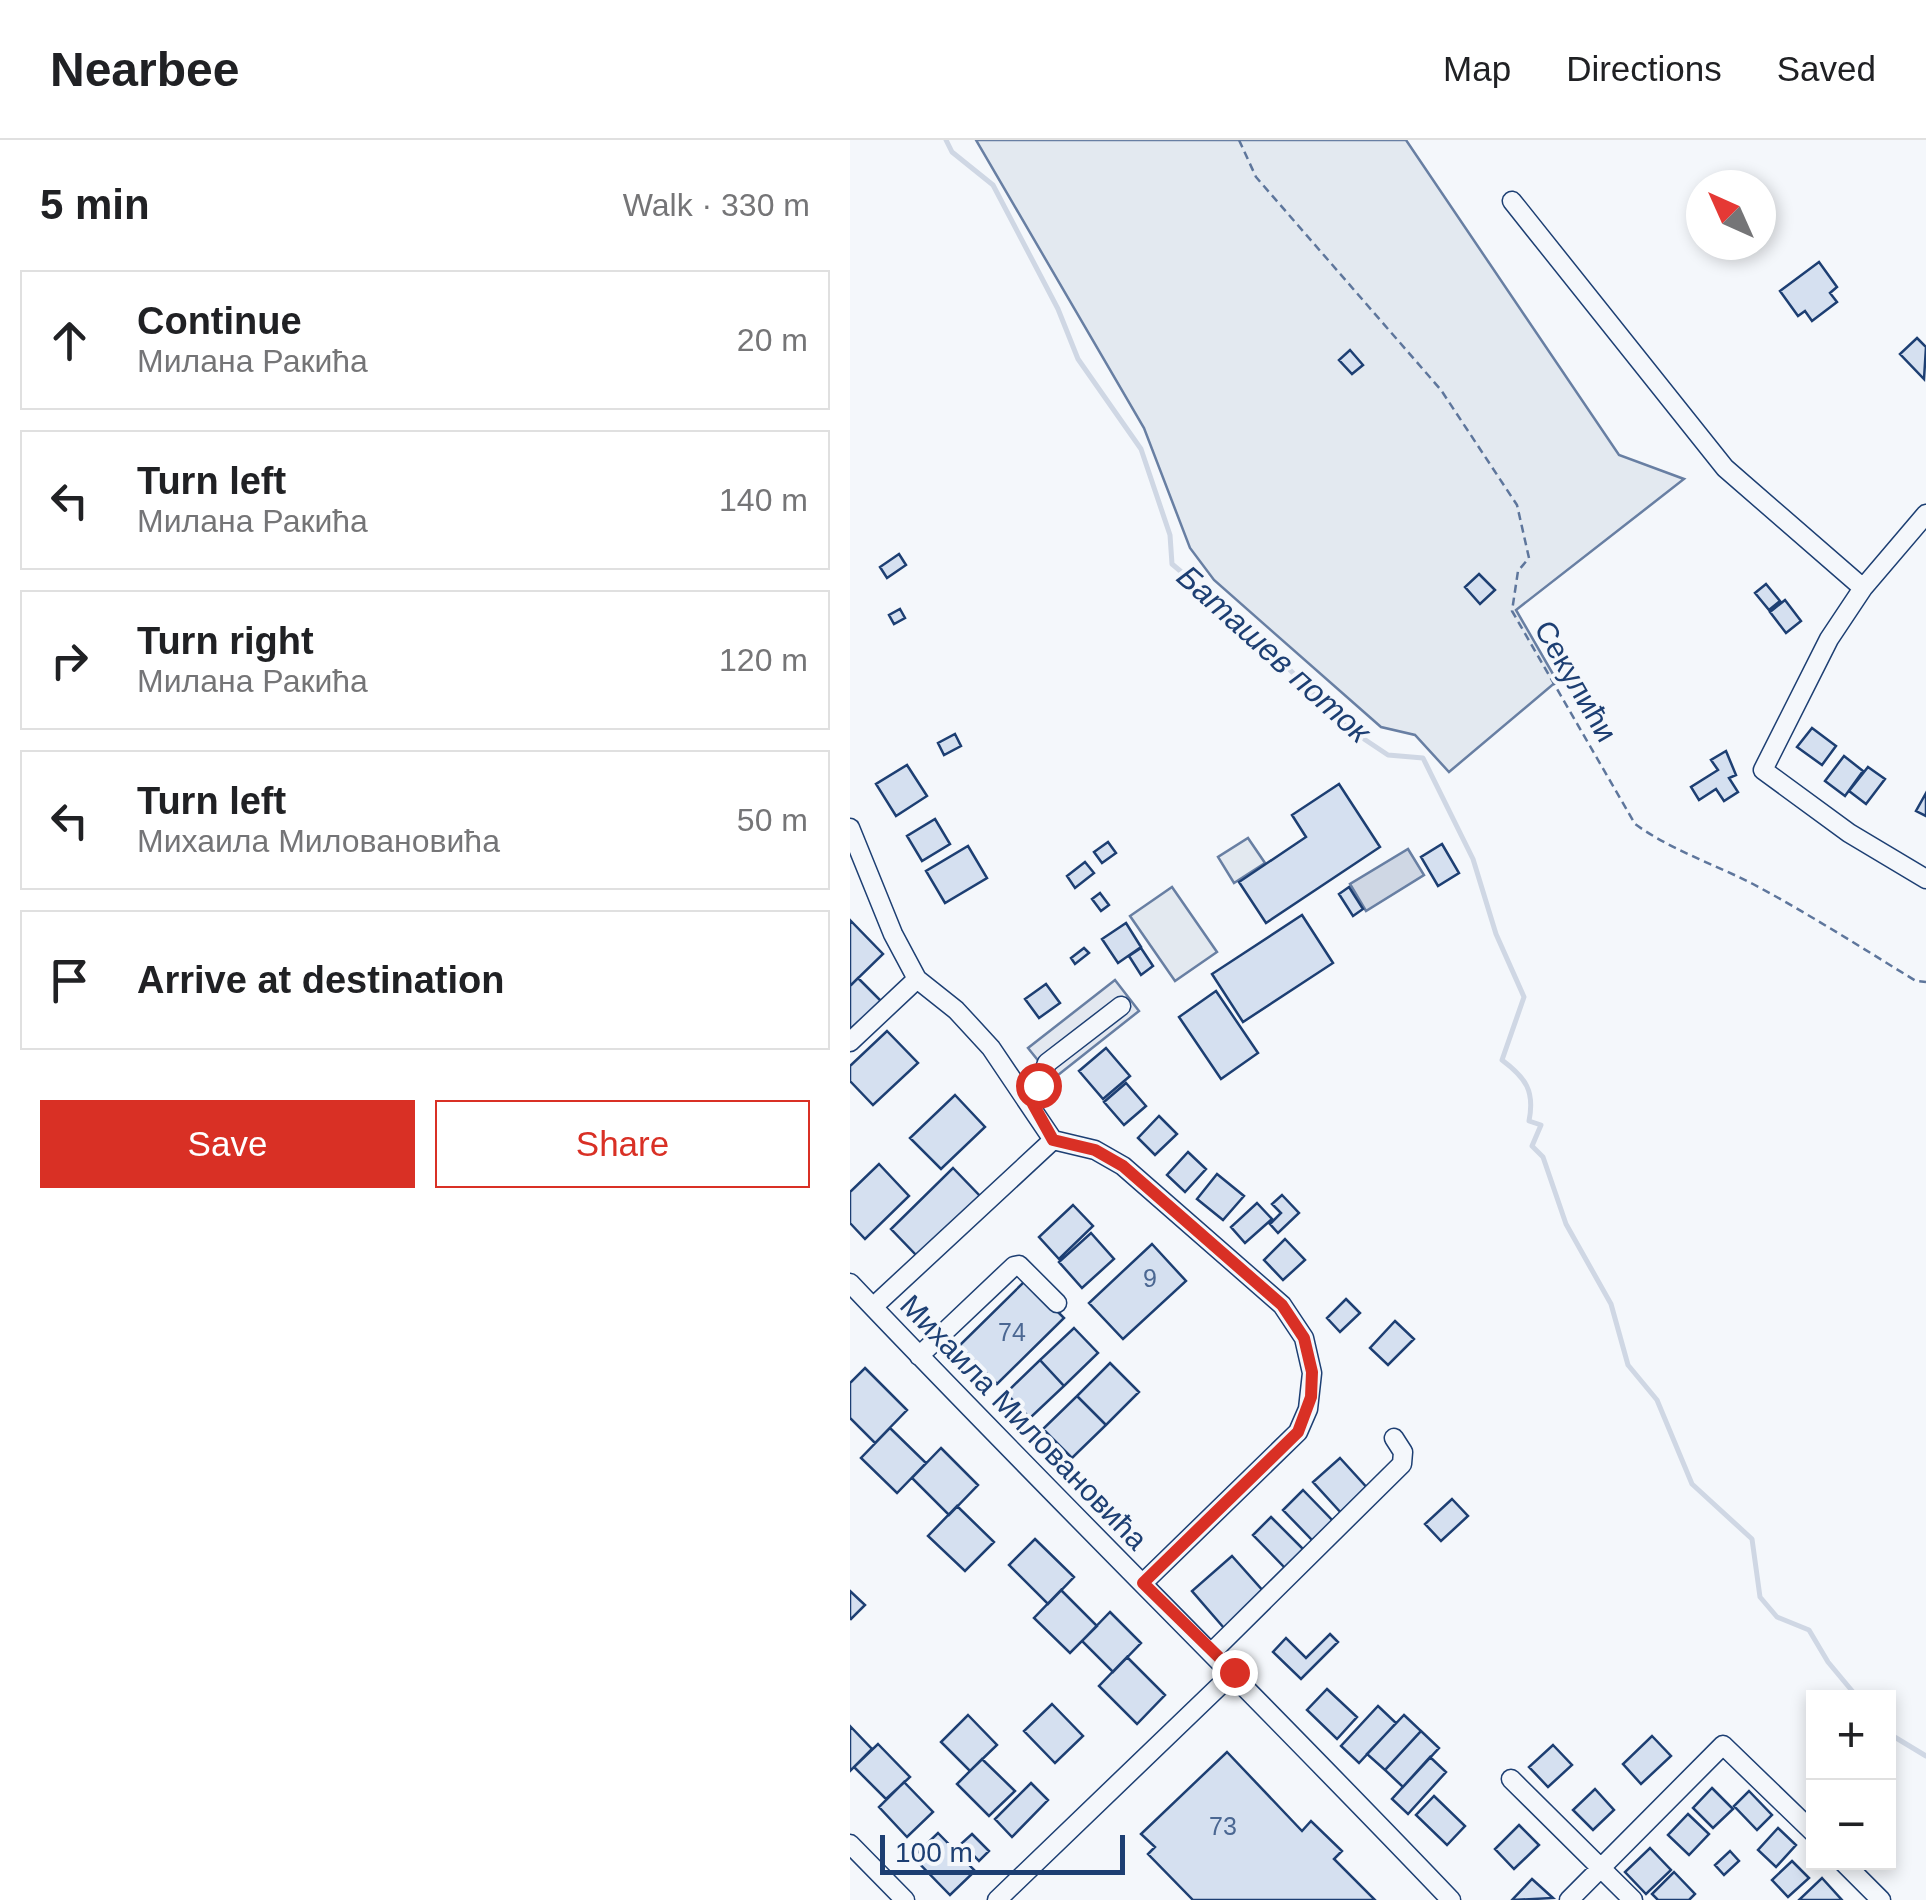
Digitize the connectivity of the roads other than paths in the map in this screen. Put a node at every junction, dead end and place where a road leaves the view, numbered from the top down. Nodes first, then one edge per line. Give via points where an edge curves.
1 (1512, 201) dead end
2 (1926, 514) edge
3 (1863, 588) junction
4 (850, 828) edge
5 (1926, 879) edge
6 (917, 979) junction
7 (1121, 1006) dead end
8 (850, 1042) edge
9 (1033, 1104) junction
10 (1053, 1140) junction
11 (850, 1283) edge
12 (1057, 1303) dead end
13 (873, 1307) junction
14 (920, 1356) junction
15 (1394, 1438) dead end
16 (1143, 1583) junction
17 (1213, 1651) junction
18 (1234, 1672) junction
19 (1511, 1779) dead end
20 (1806, 1825) edge
21 (850, 1844) edge
22 (1602, 1869) junction
23 (1851, 1870) edge
24 (905, 1900) edge
25 (997, 1900) edge
26 (1452, 1900) edge
27 (1570, 1900) edge
28 (1632, 1900) edge
29 (1881, 1900) edge

1 - 3 street via 1725,468
2 - 3 street
3 - 5 street via 1829,639 1763,770 1848,833
4 - 6 street
6 - 8 street
6 - 9 street via 956,1010
7 - 9 street via 1047,1063
9 - 10 street
10 - 13 street
10 - 16 street via 1095,1150 1123,1166 1282,1305 1311,1360 1311,1397 1298,1432
11 - 13 street, Михаила Миловановића
12 - 14 street via 1014,1266
13 - 14 street, Михаила Миловановића
14 - 16 street, Михаила Миловановића
15 - 17 street via 1404,1452 1402,1464
16 - 17 street, Михаила Миловановића
17 - 18 street, Михаила Миловановића
18 - 25 street
18 - 26 street, Михаила Миловановића
19 - 22 street
20 - 22 street via 1723,1745
21 - 24 street
22 - 27 street
22 - 28 street
23 - 29 street

